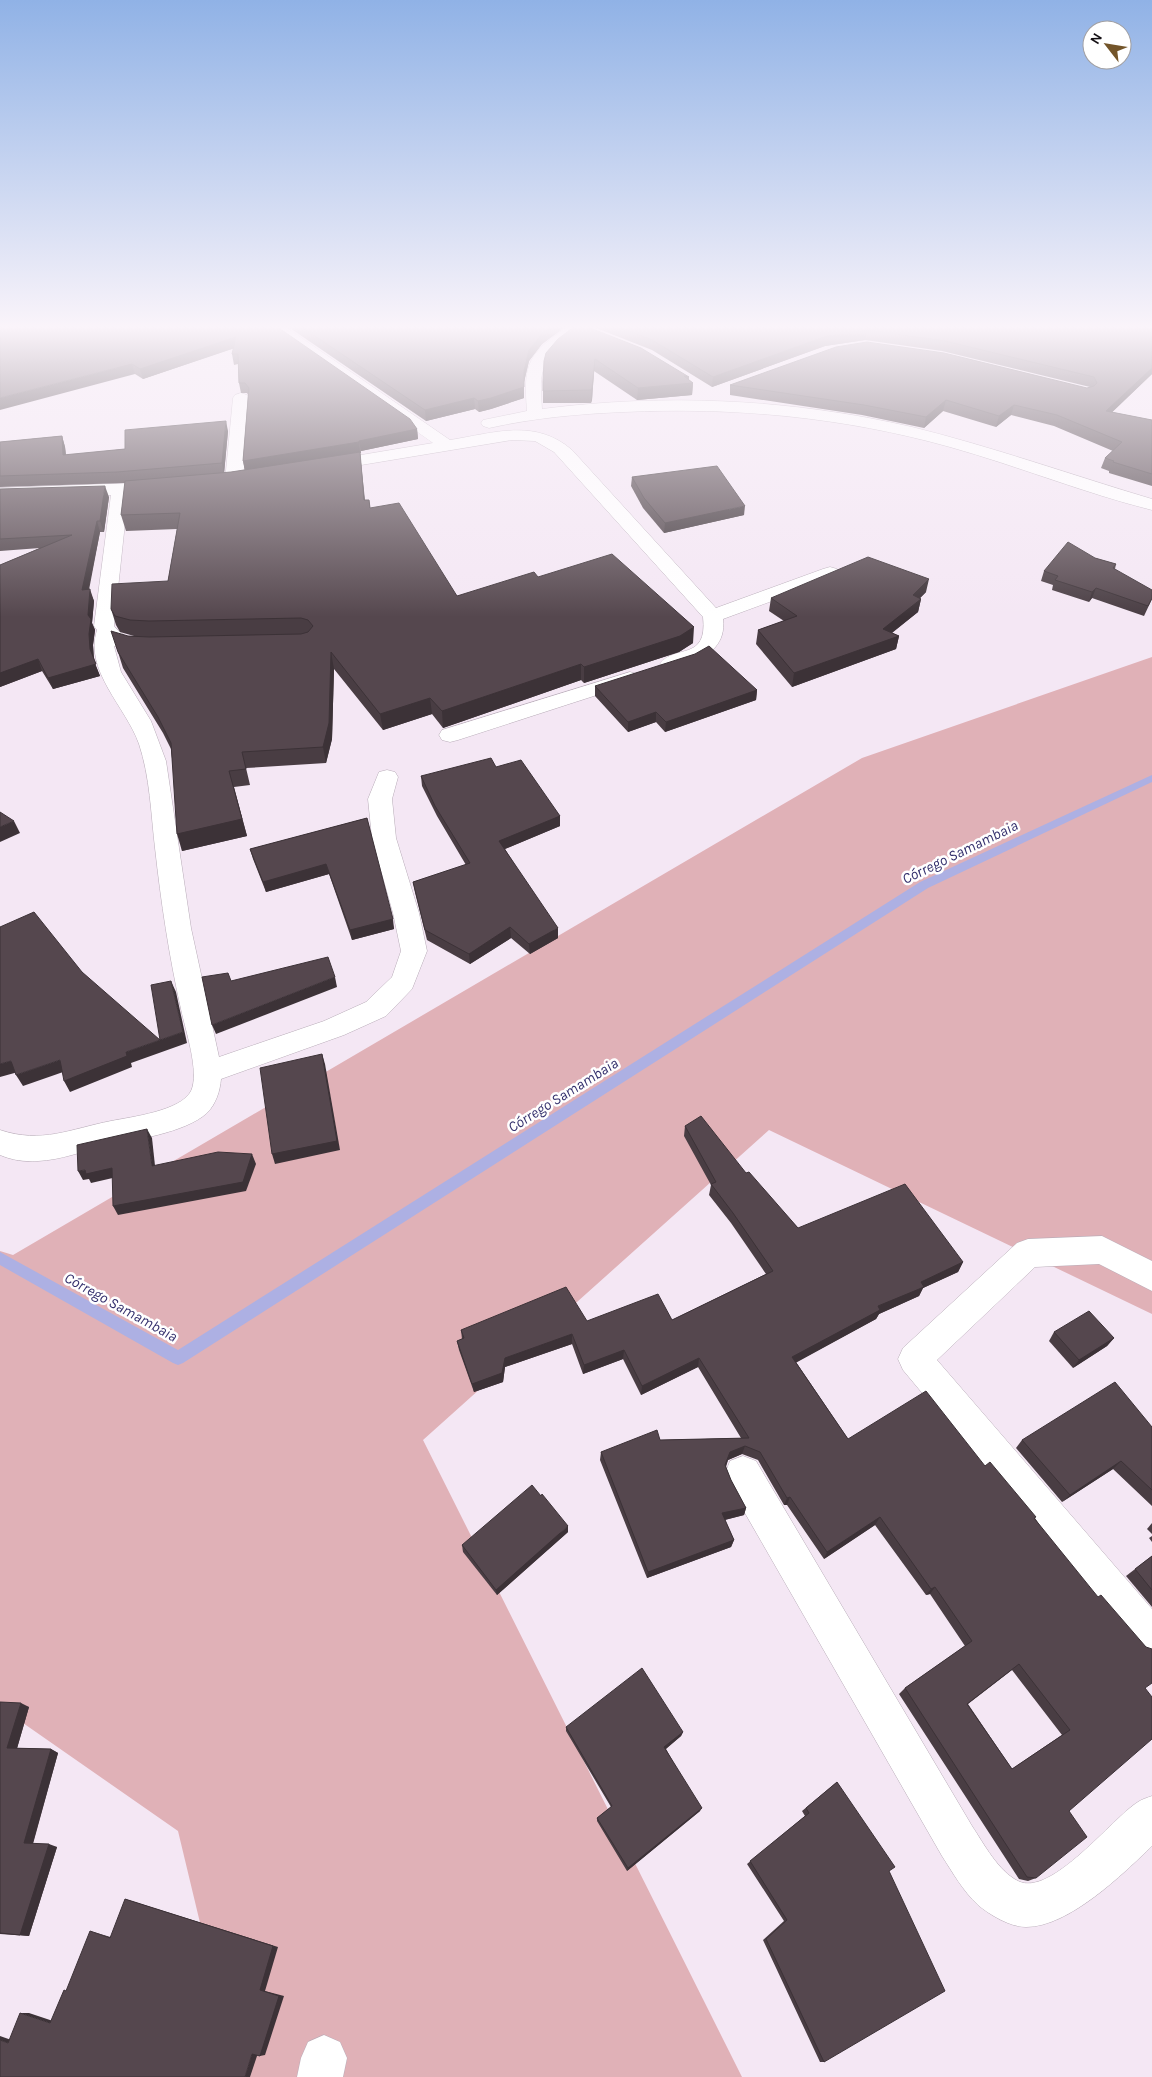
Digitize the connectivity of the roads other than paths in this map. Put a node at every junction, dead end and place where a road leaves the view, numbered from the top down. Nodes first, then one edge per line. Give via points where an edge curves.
1 (238, 423) edge
2 (415, 423) edge
3 (487, 423) edge
4 (866, 423) edge
5 (440, 441) junction
6 (309, 469) edge
7 (253, 478) edge
8 (234, 481) junction
9 (215, 482) edge
10 (177, 486) edge
11 (120, 490) junction
12 (0, 493) edge
13 (1152, 505) edge
14 (830, 573) edge
15 (713, 616) junction
16 (106, 631) junction
17 (141, 644) edge
18 (450, 736) dead end
19 (387, 777) dead end
20 (207, 1072) junction
21 (0, 1142) edge
22 (1152, 1277) edge
23 (743, 1474) dead end
24 (1152, 1638) edge
25 (1152, 1818) edge

1 - 8 street
2 - 5 street
3 - 5 street
4 - 13 street via 991,453
5 - 6 street
5 - 15 street via 531,434 550,440
7 - 8 street
8 - 9 street
10 - 11 street
11 - 12 street
11 - 16 street via 104,615
14 - 15 street
15 - 18 street via 713,639 699,652
16 - 17 street via 115,640
16 - 20 street via 103,647 110,669 146,732 160,784 182,954
19 - 20 street via 380,799 384,838 414,951 403,982 376,1009 334,1028
20 - 21 street via 205,1090 199,1103 176,1116 135,1128 32,1149 11,1148
22 - 24 street via 1102,1250 1028,1253 915,1359
23 - 25 street via 957,1841 993,1888 1025,1905 1055,1898 1093,1871

